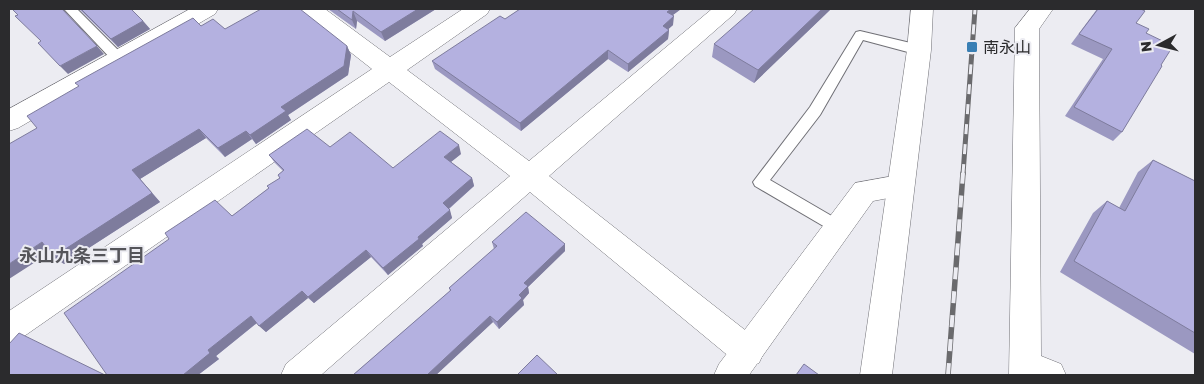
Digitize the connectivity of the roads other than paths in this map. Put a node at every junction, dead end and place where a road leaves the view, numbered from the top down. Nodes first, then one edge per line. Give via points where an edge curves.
1 (70, 9) edge
2 (207, 9) edge
3 (310, 9) edge
4 (479, 9) edge
5 (726, 9) edge
6 (922, 9) edge
7 (1042, 9) edge
8 (919, 50) junction
9 (118, 58) junction
10 (389, 69) junction
11 (9, 121) edge
12 (531, 177) junction
13 (899, 186) junction
14 (837, 227) junction
15 (9, 329) edge
16 (748, 352) junction
17 (1033, 372) edge
18 (297, 375) edge
19 (730, 375) edge
20 (876, 375) edge

1 - 9 lane
2 - 9 street
3 - 10 street
4 - 10 street
5 - 12 street
6 - 8 street
7 - 17 street via 1027,28
8 - 13 street
8 - 14 lane via 860,36 814,111 760,182
9 - 11 street
10 - 12 street
10 - 15 street
12 - 16 street
12 - 18 street
13 - 14 street via 865,191
13 - 20 street
14 - 16 street
16 - 19 street

